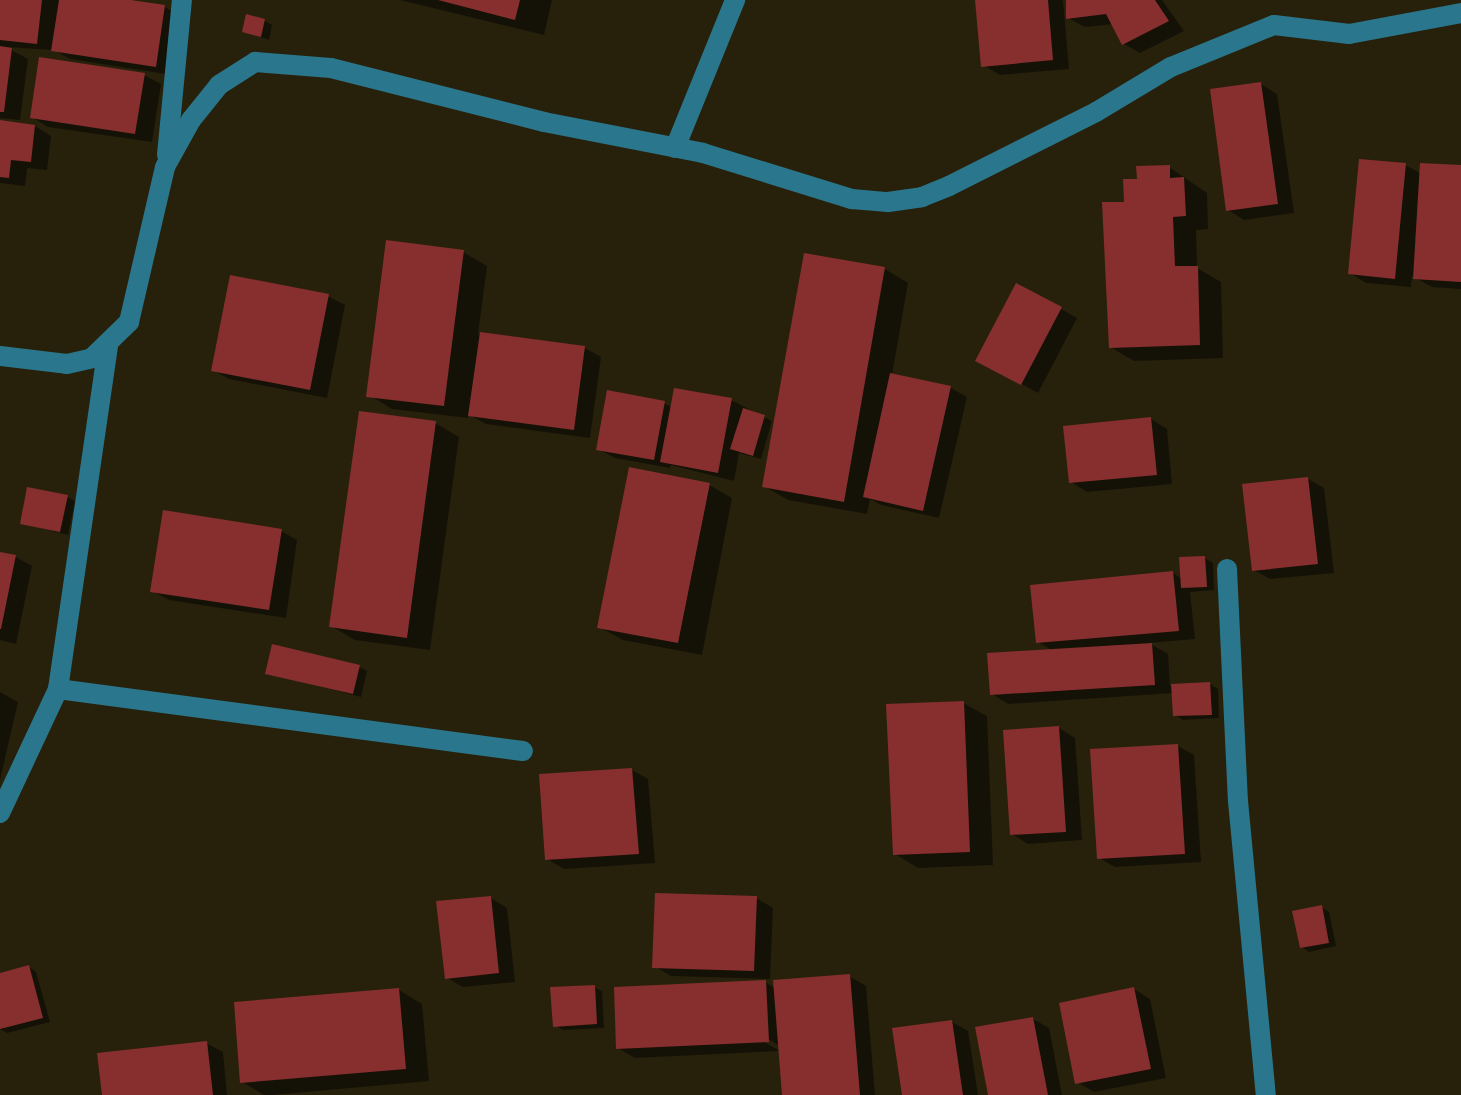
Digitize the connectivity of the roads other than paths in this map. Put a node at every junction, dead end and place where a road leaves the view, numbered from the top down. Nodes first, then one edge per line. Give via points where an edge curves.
1 (182, 0) edge
2 (735, 0) edge
3 (1461, 13) edge
4 (675, 148) junction
5 (165, 167) junction
6 (108, 346) junction
7 (0, 356) edge
8 (1227, 569) dead end
9 (58, 689) junction
10 (523, 751) dead end
11 (0, 813) edge
12 (1266, 1095) edge

1 - 5 street
2 - 4 street
3 - 4 street via 1349,34 1274,25 1171,67 1096,112 922,197 888,202 852,199
4 - 5 street via 544,122 331,68 255,62 219,85 191,120
5 - 6 street via 129,322
6 - 7 street via 92,358 67,364
6 - 9 street
8 - 12 street via 1238,801
9 - 10 street
9 - 11 street

